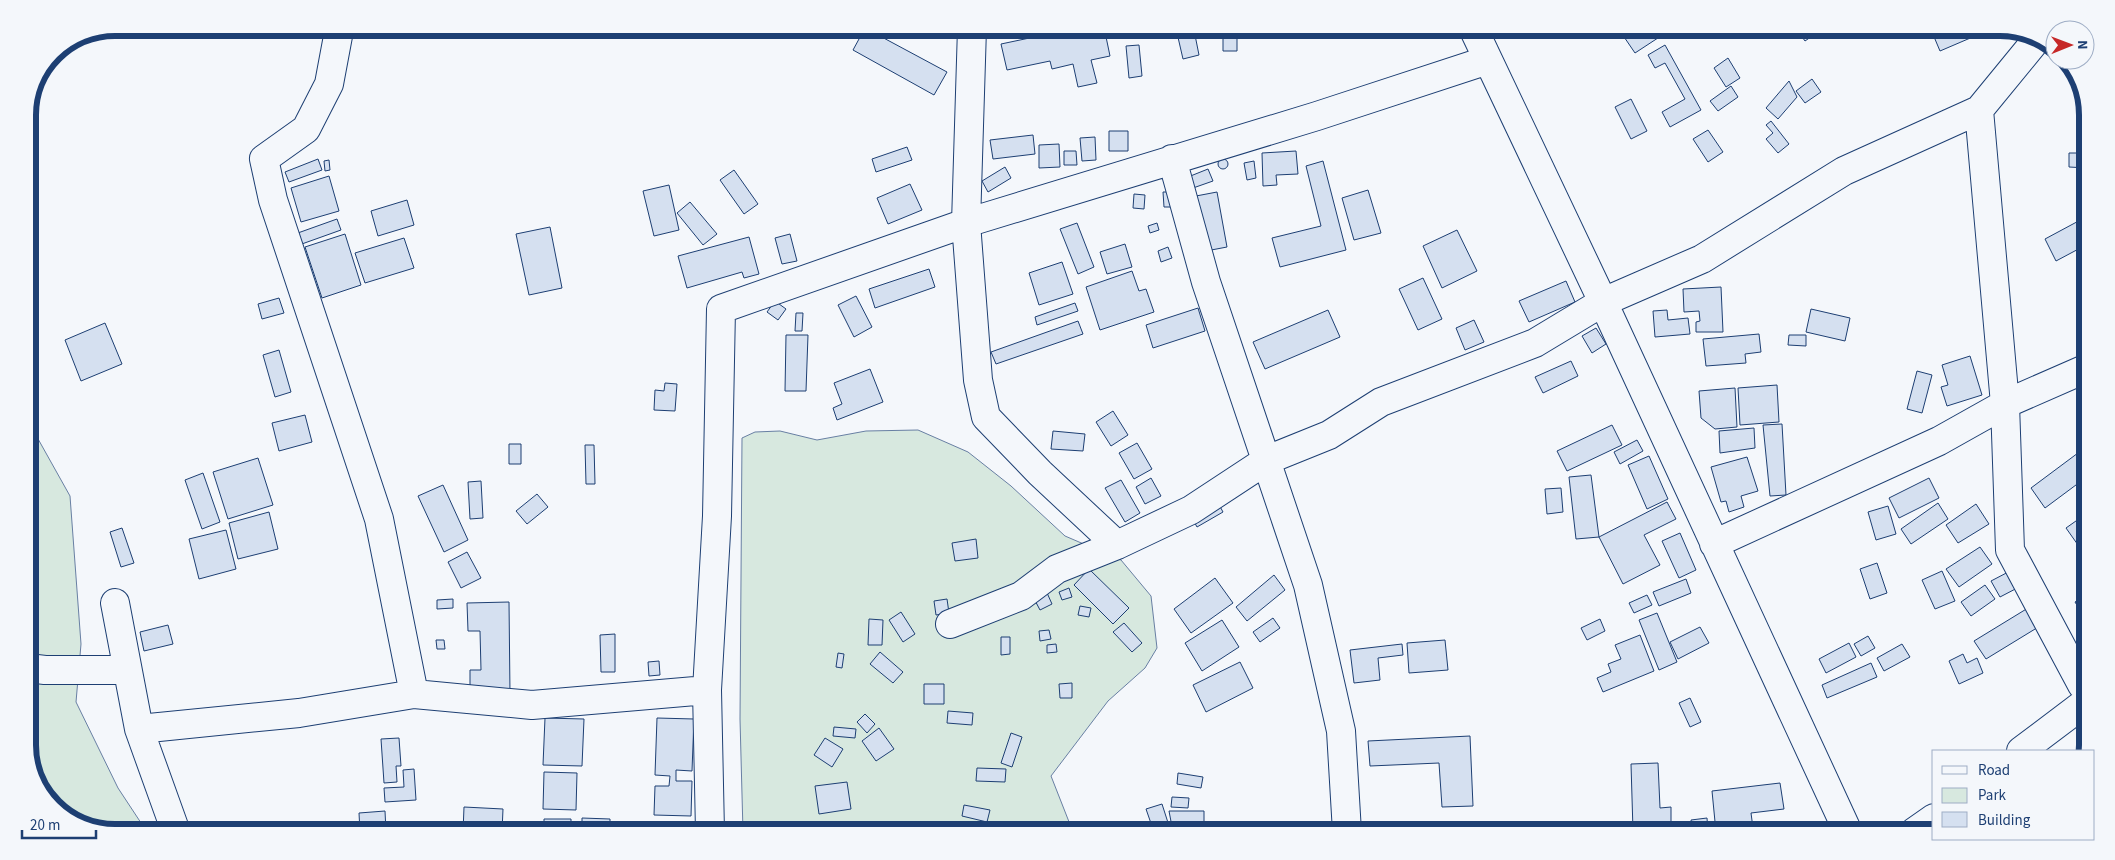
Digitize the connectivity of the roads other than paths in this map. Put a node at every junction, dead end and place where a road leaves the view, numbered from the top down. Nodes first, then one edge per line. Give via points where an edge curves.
1 (338, 36) dead end
2 (972, 36) edge
3 (1477, 36) edge
4 (2034, 43) edge
5 (1488, 60) junction
6 (1979, 110) junction
7 (1172, 159) junction
8 (966, 223) junction
9 (1603, 302) junction
10 (2079, 372) edge
11 (2005, 404) junction
12 (1267, 460) junction
13 (1714, 544) junction
14 (1117, 545) junction
15 (115, 603) dead end
16 (950, 624) dead end
17 (36, 669) edge
18 (127, 670) junction
19 (2079, 679) edge
20 (707, 690) junction
21 (414, 694) junction
22 (2079, 707) edge
23 (138, 729) junction
24 (2022, 750) edge
25 (173, 824) edge
26 (710, 824) edge
27 (1347, 824) edge
28 (1844, 824) edge

1 - 21 street via 330,84 306,130 264,159 273,200 379,520
2 - 8 street
3 - 5 street
4 - 6 street
5 - 7 street
5 - 9 street
6 - 9 street via 1844,171 1702,259
6 - 11 street
7 - 8 street
7 - 12 street via 1206,282
8 - 14 street via 978,380 986,417
8 - 20 street via 722,309 717,516
9 - 12 street via 1535,343 1381,402 1329,435
9 - 13 street
10 - 11 street
11 - 13 street via 1939,441
11 - 19 street via 2010,550
12 - 14 street via 1190,510
12 - 27 street via 1308,585 1341,732
13 - 28 street
14 - 16 street via 1057,569 1021,596
15 - 18 street
17 - 18 street
18 - 23 street
20 - 21 street via 532,704
20 - 26 street
21 - 23 street via 299,713
22 - 24 street
23 - 25 street

